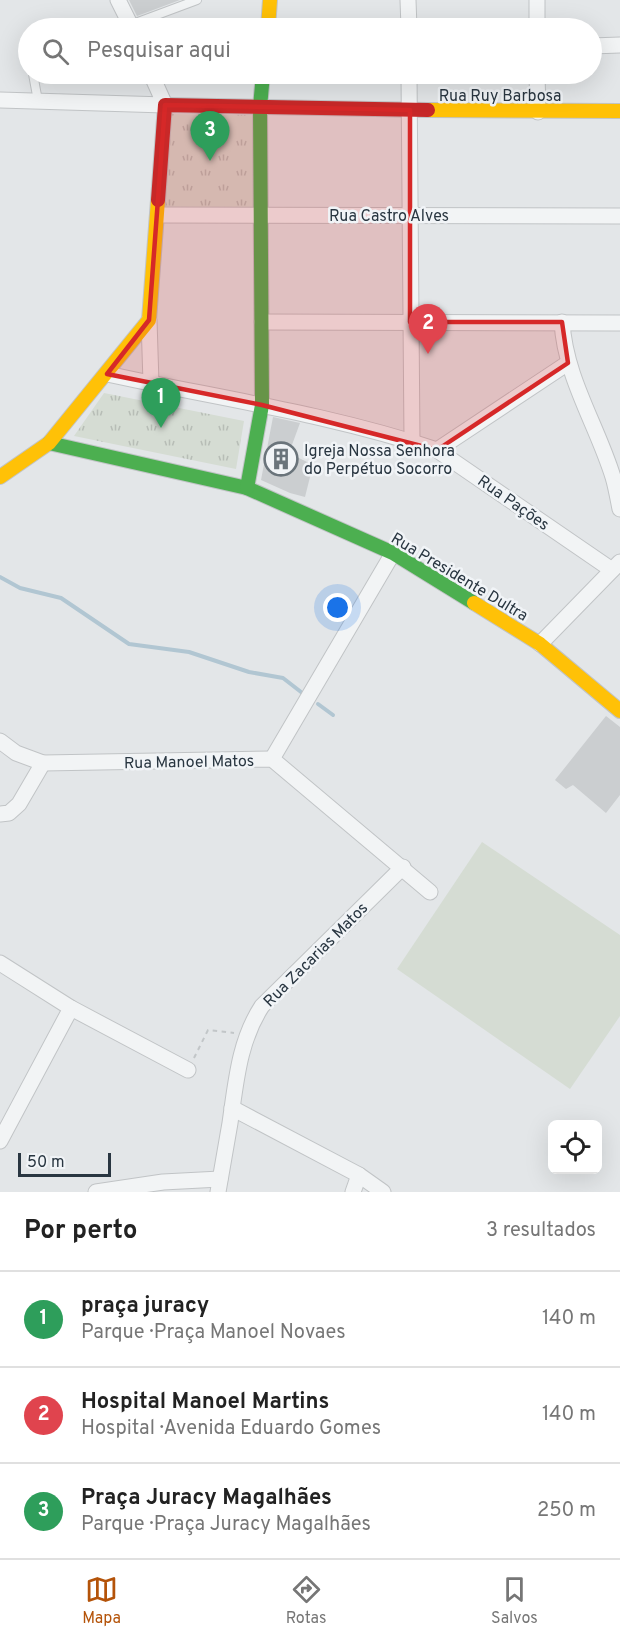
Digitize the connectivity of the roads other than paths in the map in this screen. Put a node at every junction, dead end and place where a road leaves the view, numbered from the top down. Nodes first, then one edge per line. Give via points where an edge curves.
1 (118, 0) edge
2 (197, 0) edge
3 (270, 0) edge
4 (408, 0) edge
5 (537, 0) edge
6 (127, 18) edge
7 (153, 18) edge
8 (268, 18) edge
9 (409, 18) edge
10 (537, 18) edge
11 (620, 45) edge
12 (602, 46) edge
13 (35, 84) edge
14 (156, 84) edge
15 (262, 84) edge
16 (409, 84) edge
17 (537, 84) edge
18 (0, 100) edge
19 (38, 101) junction
20 (165, 105) junction
21 (260, 107) junction
22 (410, 110) junction
23 (620, 111) edge
24 (538, 112) junction
25 (158, 215) junction
26 (262, 215) junction
27 (410, 215) junction
28 (620, 216) edge
29 (149, 320) junction
30 (262, 322) junction
31 (410, 322) junction
32 (562, 322) junction
33 (620, 323) edge
34 (568, 363) junction
35 (107, 374) junction
36 (151, 383) junction
37 (262, 405) junction
38 (412, 441) junction
39 (49, 443) junction
40 (437, 450) junction
41 (0, 477) edge
42 (616, 477) edge
43 (248, 485) junction
44 (620, 509) edge
45 (393, 553) junction
46 (616, 566) edge
47 (540, 644) junction
48 (620, 711) edge
49 (0, 741) edge
50 (272, 759) junction
51 (43, 763) junction
52 (0, 814) edge
53 (403, 867) junction
54 (430, 892) dead end
55 (2, 968) edge
56 (71, 1008) junction
57 (188, 1070) road end
58 (232, 1108) junction
59 (0, 1141) edge
60 (359, 1175) junction
61 (219, 1186) edge
62 (96, 1192) edge
63 (353, 1192) edge
64 (383, 1192) edge

1 - 6 street
2 - 7 lane
3 - 8 street
4 - 9 street
5 - 10 street
11 - 12 street
13 - 19 lane
14 - 20 street
15 - 21 street
16 - 22 street
17 - 24 street
18 - 19 street
19 - 20 street
20 - 21 street, Rua Ruy Barbosa
20 - 25 street
21 - 22 street, Rua Ruy Barbosa
21 - 26 street
22 - 24 street, Rua Ruy Barbosa
22 - 27 street
23 - 24 street, Rua Ruy Barbosa
25 - 26 street, Rua Castro Alves
25 - 29 street
26 - 27 street, Rua Castro Alves
26 - 30 street
27 - 28 street, Rua Castro Alves
27 - 31 street
29 - 35 street
29 - 36 street
30 - 31 street
30 - 37 street
31 - 32 street
31 - 38 street
32 - 33 street
32 - 34 street
34 - 40 street
34 - 42 street
35 - 36 street, Rua Pações
35 - 39 street
36 - 37 street, Rua Pações
37 - 38 street, Rua Pações
37 - 43 street
38 - 40 street, Rua Pações
39 - 41 street
39 - 43 street, Rua Presidente Dultra
40 - 46 street, Rua Pações
42 - 44 street
43 - 43 street via 244,482 60,443 103,384 258,413
43 - 45 street, Rua Presidente Dultra
45 - 47 street, Rua Presidente Dultra
45 - 50 street
46 - 47 street
47 - 48 street, Rua Presidente Dultra
49 - 51 street via 16,753
50 - 51 street, Rua Manoel Matos
50 - 53 street, Rua Manoel Matos
51 - 52 street via 19,804 9,813
53 - 54 street, Rua Manoel Matos
53 - 58 street, Rua Zacarias Matos via 262,1006 246,1034
55 - 56 street
56 - 57 street
56 - 59 street
58 - 60 street
58 - 61 street, Rua Zacarias Matos
60 - 63 street
60 - 64 street
61 - 62 street via 163,1182

